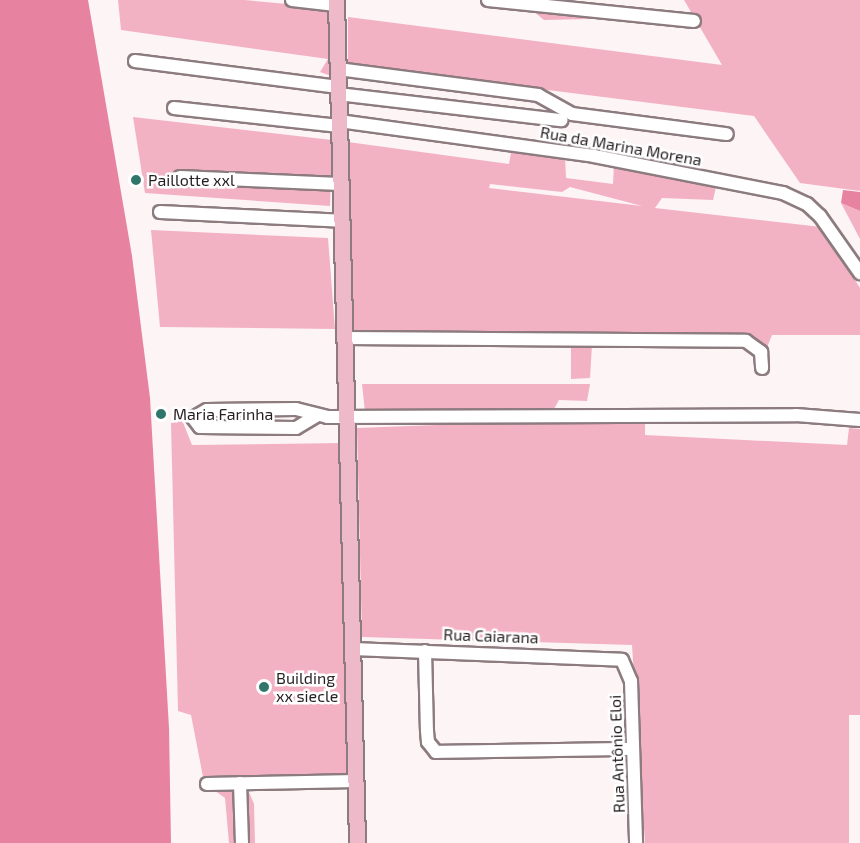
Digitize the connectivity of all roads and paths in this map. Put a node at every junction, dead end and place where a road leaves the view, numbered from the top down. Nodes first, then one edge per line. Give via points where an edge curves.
1 (292, 0) edge
2 (488, 0) edge
3 (336, 2) edge
4 (694, 21) dead end
5 (135, 61) dead end
6 (344, 70) junction
7 (343, 92) junction
8 (174, 108) dead end
9 (561, 120) dead end
10 (339, 124) junction
11 (727, 134) dead end
12 (180, 177) dead end
13 (340, 184) junction
14 (160, 212) dead end
15 (341, 221) junction
16 (860, 273) edge
17 (351, 338) junction
18 (762, 368) dead end
19 (322, 416) junction
20 (346, 417) junction
21 (860, 420) edge
22 (353, 649) junction
23 (425, 651) junction
24 (626, 665) joint
25 (632, 749) junction
26 (356, 781) junction
27 (240, 783) junction
28 (207, 784) dead end
29 (242, 843) edge
30 (357, 843) edge
31 (636, 843) edge

1 - 3 street
2 - 4 street
3 - 6 main road
5 - 7 street
6 - 7 main road
6 - 11 street via 538,95 572,114
7 - 9 street
7 - 10 main road
8 - 10 street, Rua da Marina Morena
10 - 13 main road
10 - 16 street, Rua da Marina Morena via 594,156 783,193 807,204 820,216
12 - 13 street
13 - 15 main road
14 - 15 street
15 - 17 main road
17 - 18 street via 746,341 761,352
17 - 20 main road
19 - 19 street via 296,428 200,427 193,418 198,412 222,409 296,409
19 - 20 street
20 - 21 street via 700,414
20 - 22 main road
22 - 23 street, Rua Caiarana
22 - 26 main road
23 - 24 street, Rua Caiarana via 613,657
23 - 25 street via 428,742 436,752
24 - 25 street, Rua Antônio Eloi via 631,681
25 - 31 street, Rua Antônio Eloi
26 - 27 street
26 - 30 main road
27 - 28 street
27 - 29 street

